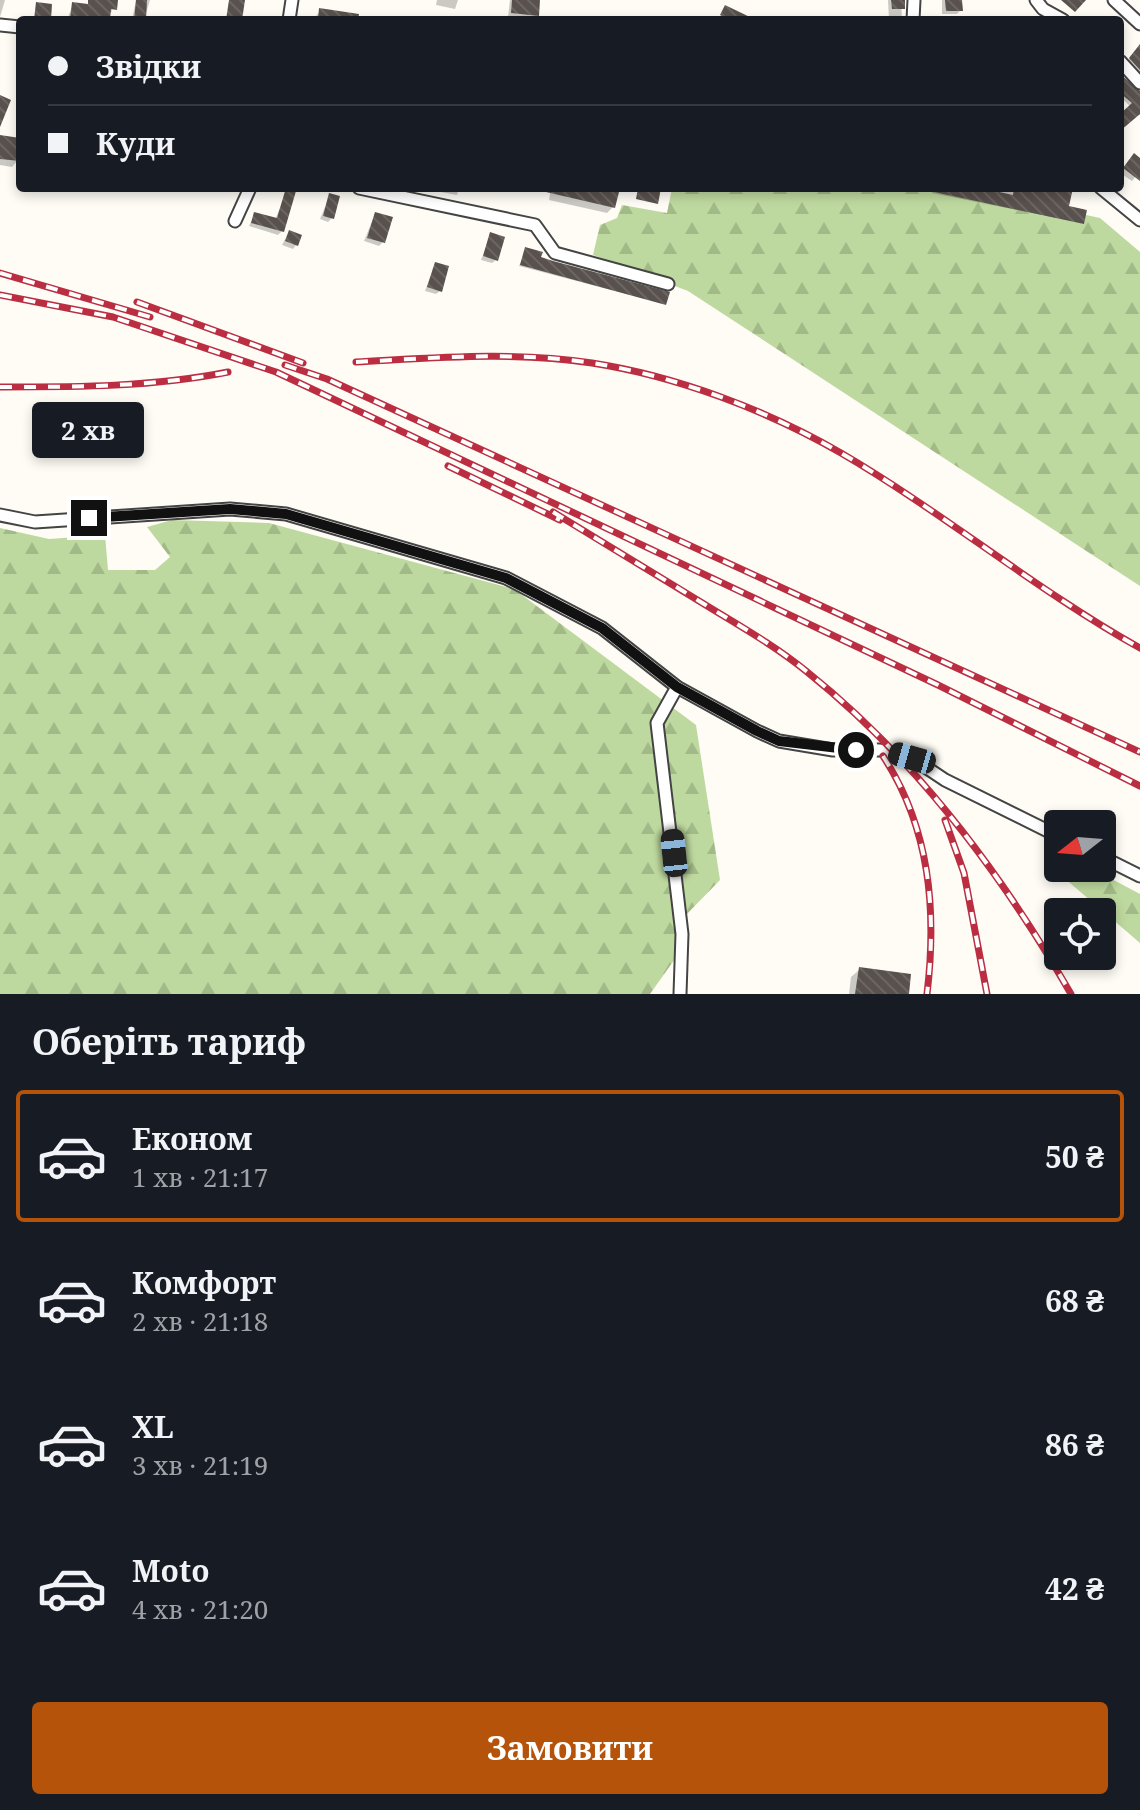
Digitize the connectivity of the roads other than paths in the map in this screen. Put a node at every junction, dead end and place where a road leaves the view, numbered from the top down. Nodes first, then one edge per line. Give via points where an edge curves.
1 (1036, 0) edge
2 (1114, 0) edge
3 (1056, 16) edge
4 (1123, 16) edge
5 (1124, 65) edge
6 (1140, 83) edge
7 (248, 192) edge
8 (387, 192) edge
9 (1106, 192) edge
10 (1140, 220) edge
11 (235, 221) dead end
12 (668, 284) dead end
13 (0, 515) edge
14 (677, 687) junction
15 (1044, 829) edge
16 (1116, 864) edge
17 (1140, 876) edge
18 (680, 994) edge

1 - 3 street
2 - 4 street
5 - 6 street
7 - 11 street
8 - 12 street via 535,225 555,253
9 - 10 street
13 - 14 street via 35,522 230,509 286,514 506,578 602,628
14 - 15 street via 779,741 912,758
14 - 18 street via 657,723 682,934
16 - 17 street

